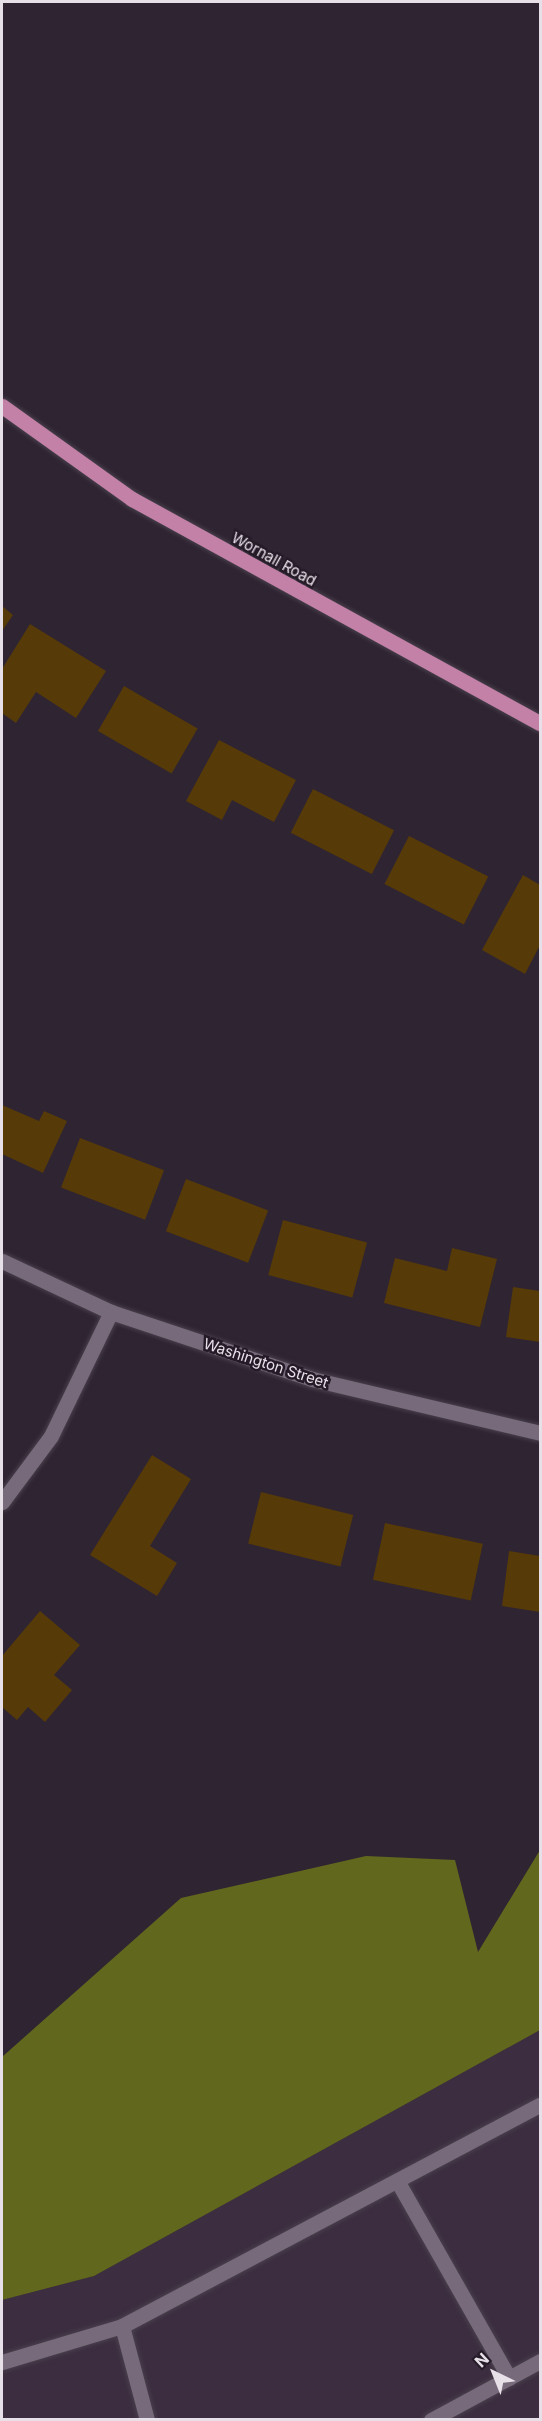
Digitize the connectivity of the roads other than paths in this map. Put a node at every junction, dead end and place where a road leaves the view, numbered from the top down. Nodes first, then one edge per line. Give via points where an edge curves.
1 (2, 406) edge
2 (540, 723) edge
3 (2, 1261) edge
4 (111, 1312) junction
5 (540, 1433) edge
6 (2, 1502) edge
7 (540, 2105) edge
8 (399, 2184) junction
9 (122, 2326) junction
10 (540, 2361) edge
11 (2, 2362) edge
12 (509, 2378) junction
13 (147, 2420) edge
14 (431, 2420) edge

1 - 2 main road, Wornall Road via 132,499
3 - 4 street, Washington Street
4 - 5 street, Washington Street via 312,1379
4 - 6 street via 51,1436
7 - 8 street
8 - 9 street
8 - 12 street
9 - 11 street
9 - 13 street
10 - 12 street
12 - 14 street

